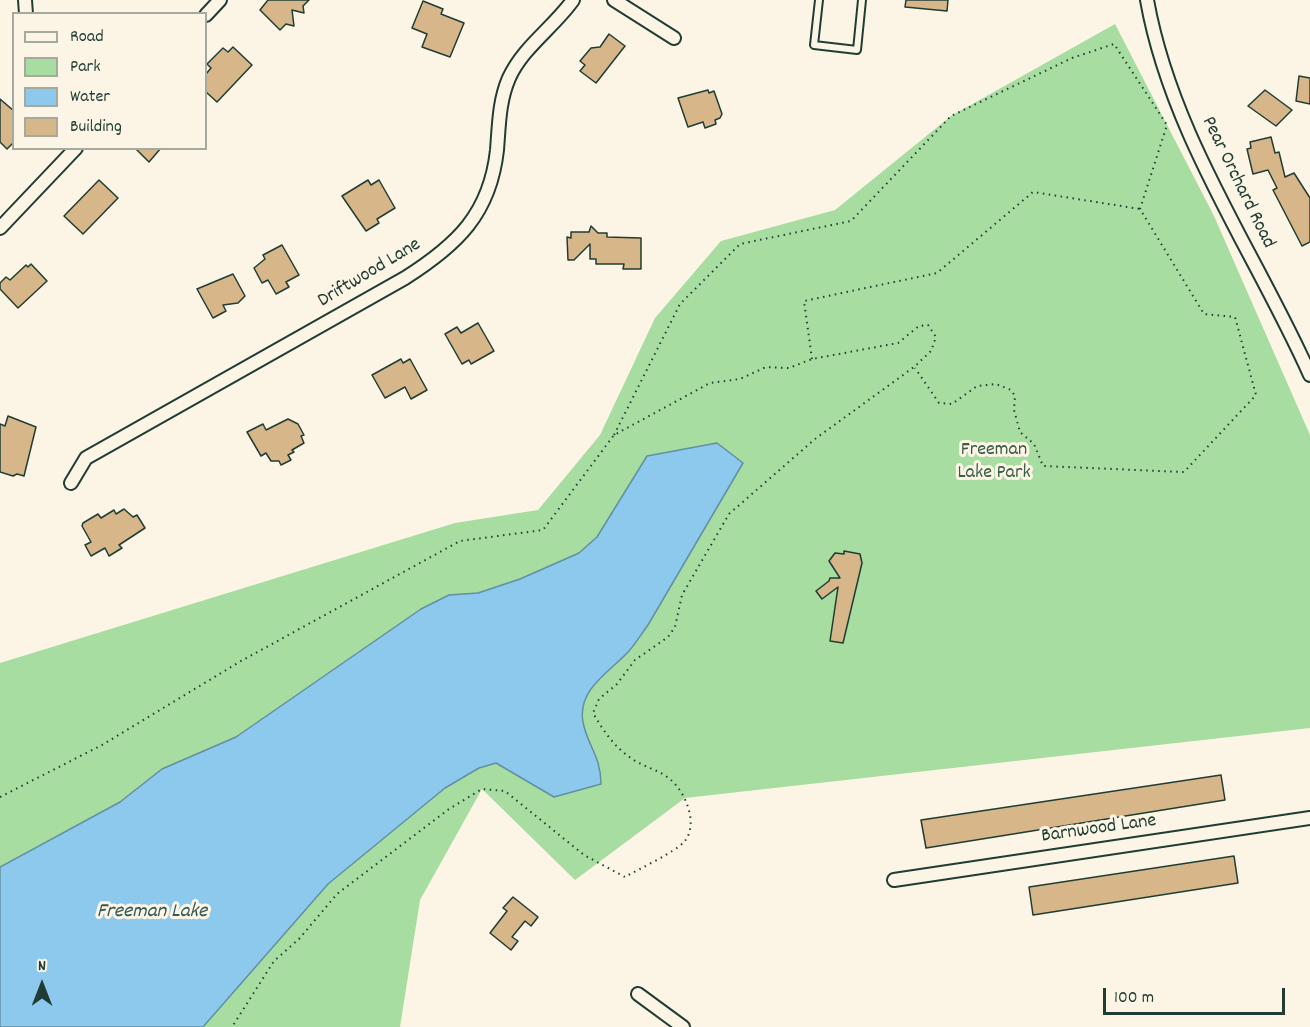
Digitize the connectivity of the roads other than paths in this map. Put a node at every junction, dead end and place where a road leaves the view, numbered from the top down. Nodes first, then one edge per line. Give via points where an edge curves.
1 (220, 0) edge
2 (573, 0) edge
3 (614, 0) edge
4 (819, 0) edge
5 (862, 0) edge
6 (1147, 0) edge
7 (207, 14) edge
8 (674, 38) dead end
9 (74, 150) edge
10 (0, 228) edge
11 (1310, 375) edge
12 (71, 483) dead end
13 (1310, 818) edge
14 (894, 880) dead end
15 (638, 994) dead end
16 (683, 1027) edge

1 - 7 street
2 - 12 street, Driftwood Lane via 521,58 509,78 501,103 489,186 478,213 460,237 405,278 86,458
3 - 8 street
4 - 5 lane via 814,45 857,50
6 - 11 street, Pear Orchard Road via 1186,123
9 - 10 street
13 - 14 street, Barnwood Lane
15 - 16 street

